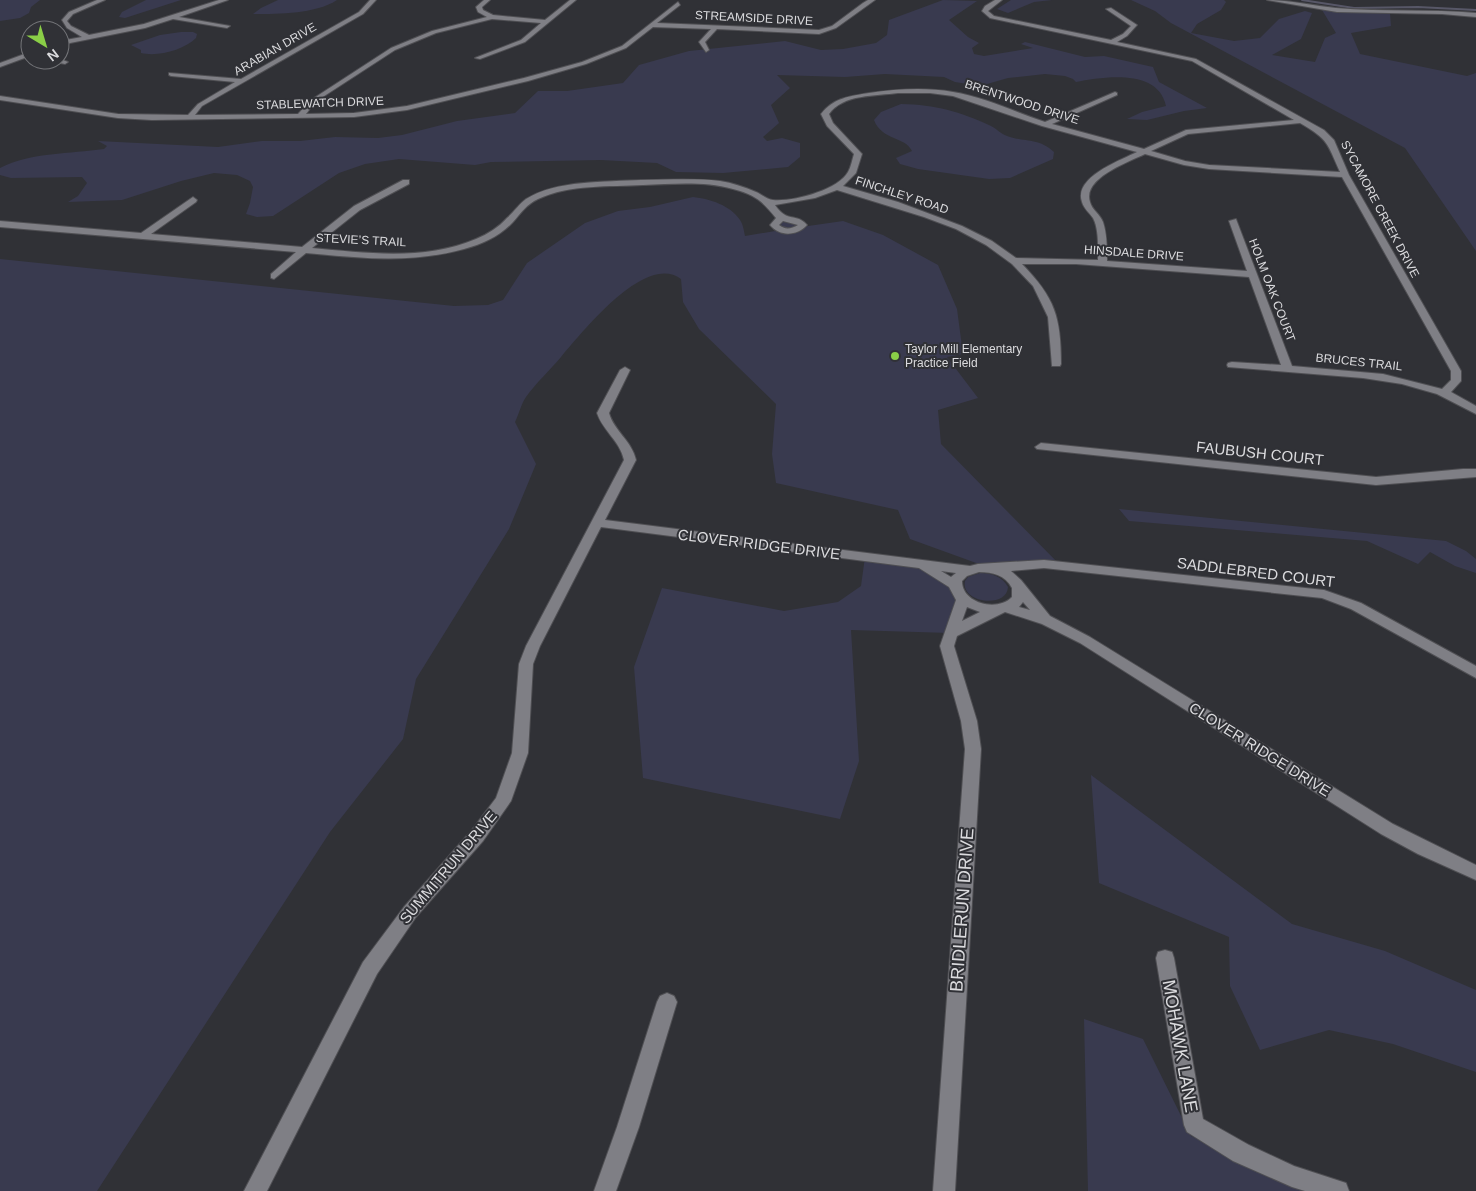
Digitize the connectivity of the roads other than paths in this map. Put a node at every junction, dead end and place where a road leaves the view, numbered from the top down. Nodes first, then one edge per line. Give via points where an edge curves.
1 (102, 0) edge
2 (225, 0) edge
3 (373, 0) edge
4 (487, 0) edge
5 (572, 0) edge
6 (872, 0) edge
7 (999, 0) edge
8 (1270, 0) edge
9 (678, 4) dead end
10 (1109, 9) dead end
11 (1476, 15) edge
12 (172, 17) junction
13 (492, 17) junction
14 (545, 22) junction
15 (654, 25) junction
16 (227, 26) dead end
17 (716, 27) junction
18 (87, 37) junction
19 (70, 41) edge
20 (1111, 43) junction
21 (706, 50) dead end
22 (478, 58) dead end
23 (20, 59) edge
24 (0, 65) edge
25 (171, 74) dead end
26 (242, 80) junction
27 (1115, 94) dead end
28 (0, 98) edge
29 (300, 116) junction
30 (190, 118) junction
31 (1301, 121) junction
32 (1045, 124) junction
33 (1143, 152) junction
34 (1345, 175) junction
35 (406, 182) dead end
36 (836, 187) junction
37 (193, 200) dead end
38 (769, 203) junction
39 (782, 218) dead end
40 (1233, 221) dead end
41 (0, 224) edge
42 (144, 236) junction
43 (304, 250) junction
44 (1014, 261) junction
45 (1103, 263) junction
46 (1252, 274) junction
47 (274, 276) dead end
48 (1056, 364) dead end
49 (1232, 365) dead end
50 (1288, 369) junction
51 (625, 370) dead end
52 (1444, 393) junction
53 (1476, 411) edge
54 (1041, 447) dead end
55 (1476, 473) edge
56 (598, 523) junction
57 (920, 564) junction
58 (1044, 564) junction
59 (990, 568) junction
60 (968, 570) junction
61 (954, 584) junction
62 (1019, 587) junction
63 (963, 600) junction
64 (1001, 609) junction
65 (1046, 620) junction
66 (950, 633) junction
67 (1476, 673) edge
68 (1476, 873) edge
69 (1165, 958) dead end
70 (667, 1002) dead end
71 (255, 1191) edge
72 (605, 1191) edge
73 (944, 1191) edge
74 (1338, 1191) edge

1 - 18 street via 71,13 64,20 69,27
2 - 12 street
3 - 26 street, ARABIAN DRIVE via 356,16
4 - 13 street via 479,7 480,11
5 - 14 street
6 - 17 street, STREAMSIDE DRIVE via 837,27 823,31
7 - 20 street, SYCAMORE CREEK DRIVE via 985,12 992,17
8 - 11 street via 1337,10
9 - 15 street, STABLEWATCH DRIVE
10 - 20 street via 1134,25
12 - 16 street
12 - 18 street via 146,26
13 - 14 street
13 - 29 street via 434,32 393,49 313,101
14 - 22 street via 518,44
15 - 17 street, STREAMSIDE DRIVE
15 - 29 street, STABLEWATCH DRIVE via 624,47 584,64 526,80 378,113
17 - 21 street via 702,42
18 - 19 street
20 - 31 street, SYCAMORE CREEK DRIVE via 1194,60
23 - 24 street
25 - 26 street
26 - 30 street, ARABIAN DRIVE via 200,105
27 - 32 street
28 - 30 street, STABLEWATCH DRIVE via 118,116
29 - 30 street, STABLEWATCH DRIVE
31 - 33 street via 1186,132
31 - 34 street, SYCAMORE CREEK DRIVE via 1330,140
32 - 33 street, BRENTWOOD DRIVE
32 - 36 street, BRENTWOOD DRIVE via 967,98 930,91 898,90 839,101 825,114 830,124 858,154 852,174
33 - 34 street, BRENTWOOD DRIVE via 1194,165
33 - 45 street via 1104,171 1086,190 1086,204 1099,222
34 - 52 street, SYCAMORE CREEK DRIVE via 1456,371 1456,381
35 - 43 street via 357,208
36 - 38 street, BRENTWOOD DRIVE via 803,198
36 - 44 street, FINCHLEY ROAD via 955,225
37 - 42 street
38 - 39 street, STEVIE’S TRAIL
38 - 43 street, STEVIE’S TRAIL via 749,192 708,182 596,185 555,191 535,198 520,207 497,231 453,249 385,257
40 - 46 street, HOLM OAK COURT
41 - 42 street, STEVIE’S TRAIL
42 - 43 street, STEVIE’S TRAIL
43 - 47 street
44 - 45 street, HINSDALE DRIVE
44 - 48 street, FINCHLEY ROAD via 1041,292 1051,311
45 - 46 street, HINSDALE DRIVE
46 - 50 street, HOLM OAK COURT
49 - 50 street, BRUCES TRAIL
50 - 52 street, BRUCES TRAIL via 1384,376
51 - 56 street, SUMMITRUN DRIVE via 603,413 604,420 626,448 630,460
52 - 53 street, BRUCES TRAIL
54 - 55 street, FAUBUSH COURT via 1376,481
56 - 57 street, CLOVER RIDGE DRIVE
56 - 71 street, SUMMITRUN DRIVE via 526,664 520,753 503,801 477,836 410,912 370,968
57 - 60 street, CLOVER RIDGE DRIVE
57 - 61 street, CLOVER RIDGE DRIVE
58 - 59 street, SADDLEBRED COURT
58 - 62 street
58 - 67 street, SADDLEBRED COURT via 1324,594 1356,606
59 - 60 street, CLOVER RIDGE DRIVE
59 - 62 street, CLOVER RIDGE DRIVE via 1010,576
60 - 61 street via 957,577
61 - 63 street
62 - 64 street via 1020,597
62 - 65 street, CLOVER RIDGE DRIVE
63 - 64 street, CLOVER RIDGE DRIVE via 973,606
63 - 66 street, BRIDLERUN DRIVE
64 - 65 street, CLOVER RIDGE DRIVE
64 - 66 street
65 - 68 street, CLOVER RIDGE DRIVE via 1085,640 1387,829
66 - 73 street, BRIDLERUN DRIVE via 947,646 969,722 973,749
69 - 74 street, MOHAWK LANE via 1194,1125 1241,1154
70 - 72 street

